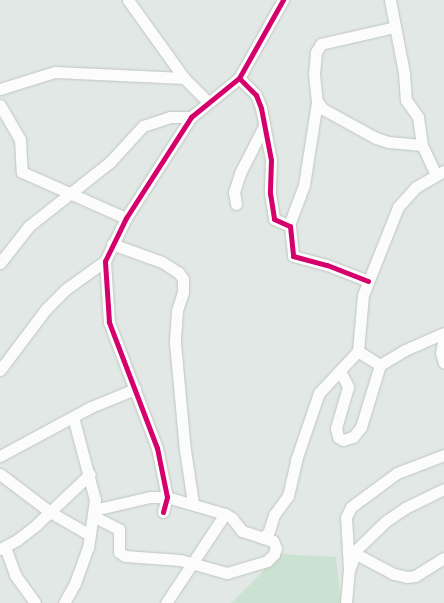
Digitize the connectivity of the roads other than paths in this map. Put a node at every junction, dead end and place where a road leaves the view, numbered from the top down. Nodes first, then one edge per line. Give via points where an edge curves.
1 (128, 0) edge
2 (283, 0) edge
3 (390, 0) edge
4 (395, 27) junction
5 (184, 78) junction
6 (239, 78) junction
7 (0, 90) edge
8 (208, 102) junction
9 (318, 102) junction
10 (0, 105) edge
11 (191, 117) junction
12 (263, 128) junction
13 (422, 145) junction
14 (440, 173) edge
15 (71, 194) junction
16 (236, 204) dead end
17 (126, 218) junction
18 (288, 225) junction
19 (112, 244) junction
20 (105, 261) junction
21 (0, 263) edge
22 (368, 281) junction
23 (444, 334) edge
24 (358, 351) junction
25 (444, 363) edge
26 (380, 365) junction
27 (0, 370) edge
28 (340, 371) junction
29 (135, 389) junction
30 (73, 417) junction
31 (444, 455) edge
32 (0, 456) edge
33 (0, 474) edge
34 (90, 474) junction
35 (444, 489) edge
36 (167, 497) junction
37 (193, 503) junction
38 (50, 512) junction
39 (163, 512) dead end
40 (94, 513) junction
41 (225, 514) junction
42 (90, 535) junction
43 (263, 538) junction
44 (2, 548) edge
45 (356, 554) junction
46 (444, 558) edge
47 (192, 563) junction
48 (349, 570) junction
49 (35, 603) edge
50 (64, 603) edge
51 (166, 603) edge
52 (348, 603) edge

1 - 5 street
2 - 6 street
3 - 4 street
4 - 9 street via 321,44 316,52 314,74
4 - 13 street via 406,100 418,117
5 - 7 street via 55,72
5 - 8 street
6 - 8 street
6 - 12 street via 256,95
8 - 11 street
9 - 13 street via 323,109 376,138 388,142
9 - 18 street via 305,179
10 - 15 street via 20,139 22,172
11 - 15 street via 170,117 143,126 110,162
11 - 17 street
12 - 16 street via 240,173 234,192
12 - 18 street via 271,160 270,193 274,219
13 - 14 street
14 - 22 street via 409,193 398,207
15 - 17 street
15 - 21 street via 21,234
17 - 19 street
18 - 22 street via 294,258 327,265
19 - 20 street
19 - 37 street via 168,265 179,272 183,279 175,343 185,450
20 - 27 street via 66,290 46,309
20 - 29 street via 109,322
22 - 24 street via 362,305
23 - 25 street via 441,353
23 - 26 street via 405,350
24 - 26 street
24 - 28 street
26 - 28 street via 361,427 353,437 343,440 338,437 336,428 348,387
28 - 43 street via 319,393 296,460 291,487
29 - 30 street
29 - 36 street via 157,448
30 - 32 street
30 - 34 street
31 - 48 street via 397,473 351,507 346,525
33 - 38 street
34 - 38 street
34 - 40 street via 95,500
35 - 45 street via 405,508 386,521 373,532
36 - 37 street
36 - 39 street
36 - 40 street via 150,497
37 - 41 street
38 - 42 street
38 - 44 street via 17,540
40 - 42 street
40 - 47 street via 119,529 119,548 122,554
41 - 43 street via 232,518 242,531
41 - 47 street
42 - 50 street via 75,583
43 - 47 street via 273,541 276,548 267,561 227,573
44 - 49 street via 14,575
45 - 46 street via 394,574 407,577 415,576
45 - 48 street
47 - 51 street
48 - 52 street

